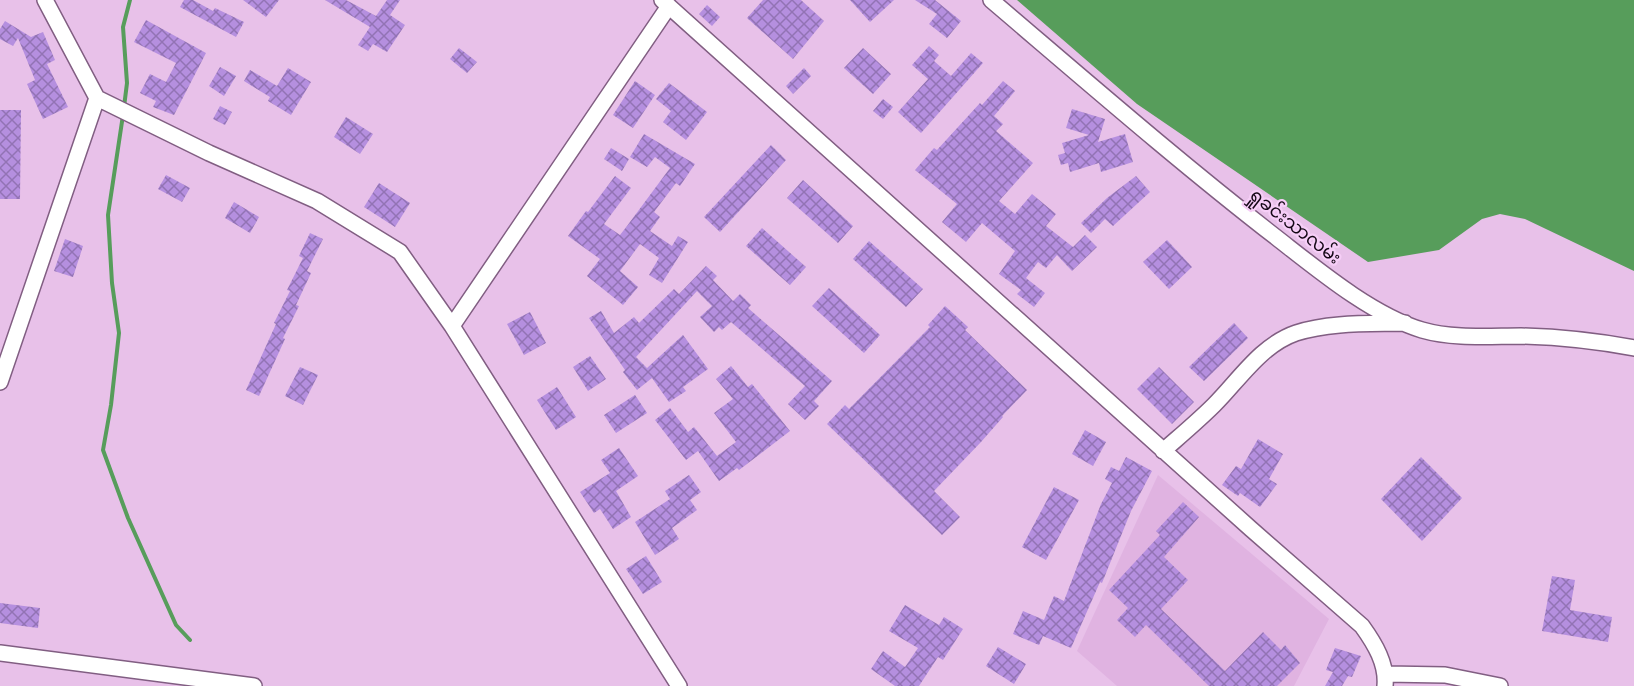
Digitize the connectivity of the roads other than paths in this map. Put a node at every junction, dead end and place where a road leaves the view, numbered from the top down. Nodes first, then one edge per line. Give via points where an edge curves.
1 (45, 0) edge
2 (991, 0) edge
3 (665, 3) edge
4 (97, 98) junction
5 (1405, 323) junction
6 (452, 326) junction
7 (1634, 348) edge
8 (2, 373) edge
9 (1163, 451) junction
10 (0, 653) edge
11 (1386, 680) edge
12 (236, 685) edge
13 (254, 686) edge
14 (679, 686) edge
15 (1500, 686) edge

1 - 4 street
2 - 5 street, ရှုခင်းသာလမ်း via 1260,225 1342,287
3 - 6 street
3 - 9 street
4 - 6 street via 316,201 400,252
4 - 8 street
5 - 7 street, ရှုခင်းသာလမ်း via 1448,335 1551,337
5 - 9 street via 1330,327 1282,339
6 - 14 street
9 - 11 street via 1362,626 1373,642
10 - 12 street
11 - 15 street via 1445,675
12 - 13 street

